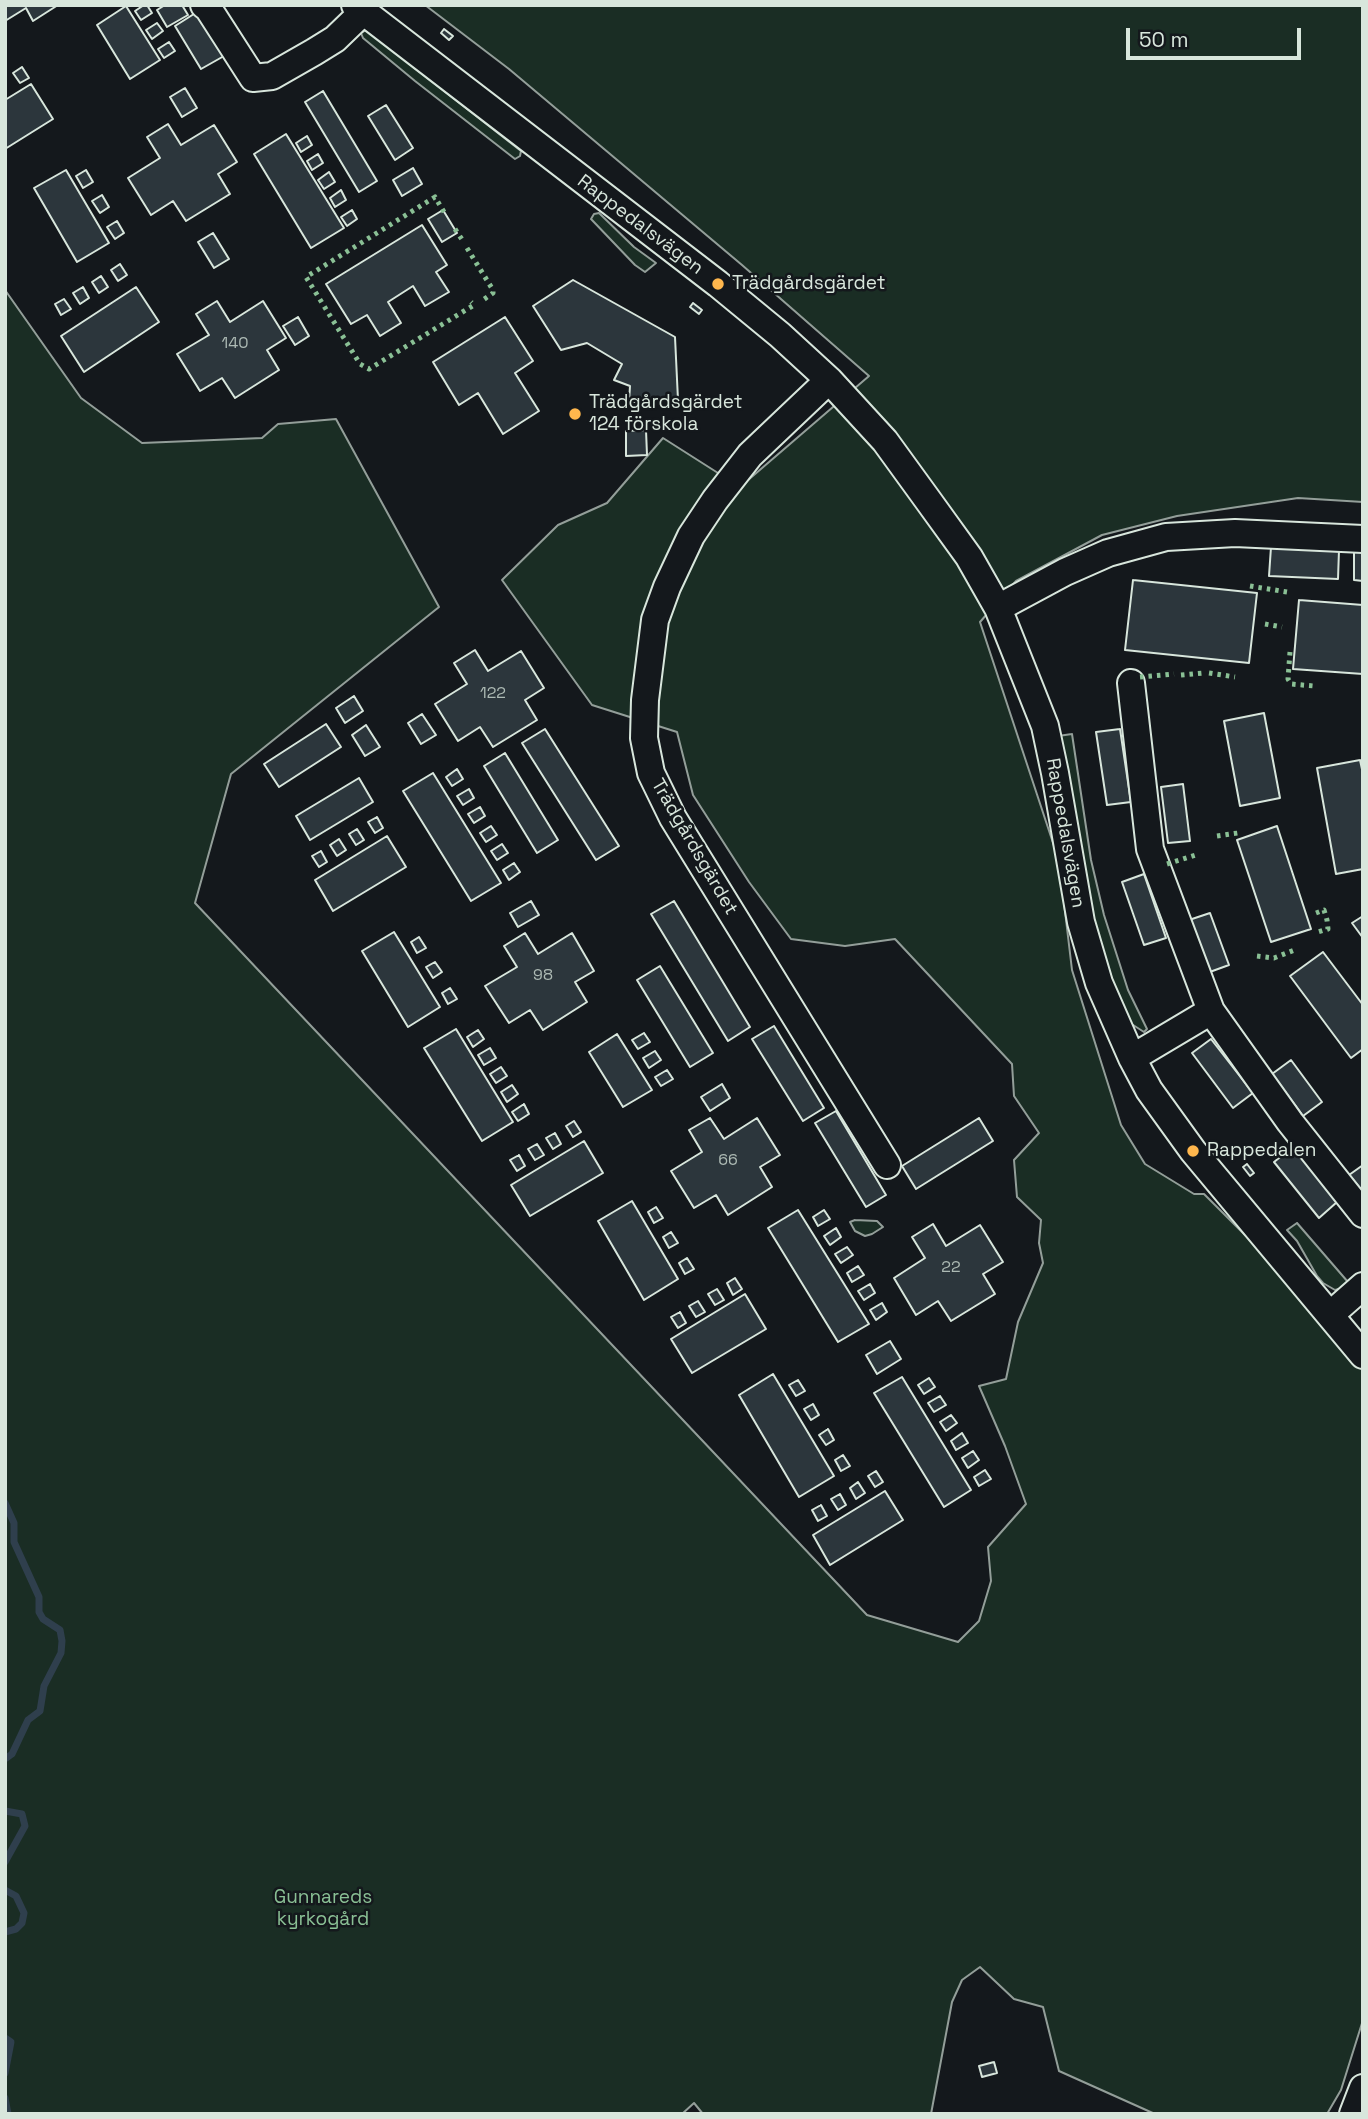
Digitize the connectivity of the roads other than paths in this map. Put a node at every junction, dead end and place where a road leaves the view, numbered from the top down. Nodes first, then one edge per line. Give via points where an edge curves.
1 (204, 5) edge
2 (359, 8) edge
3 (829, 380) junction
4 (1363, 540) edge
5 (998, 608) junction
6 (1131, 683) dead end
7 (1211, 1011) junction
8 (1132, 1058) junction
9 (887, 1164) dead end
10 (1363, 1214) edge
11 (1363, 1286) edge
12 (1330, 1315) junction
13 (1363, 1355) edge
14 (1363, 2088) edge
15 (1353, 2114) edge

1 - 2 street via 254,78 272,76 335,39
2 - 3 street, Rappedalsvägen via 718,284
3 - 5 street, Rappedalsvägen via 885,441 969,557
3 - 9 street, Trädgårdsgärdet via 750,455 691,536 655,620 644,738 651,773 673,818
4 - 5 street via 1236,533 1166,537 1108,553
5 - 8 street, Rappedalsvägen via 1045,726 1081,922 1099,983
6 - 7 street via 1150,849
7 - 8 street
7 - 10 street
8 - 12 street, Rappedalsvägen via 1192,1151
11 - 12 street
12 - 13 street, Rappedalsvägen
14 - 15 street

